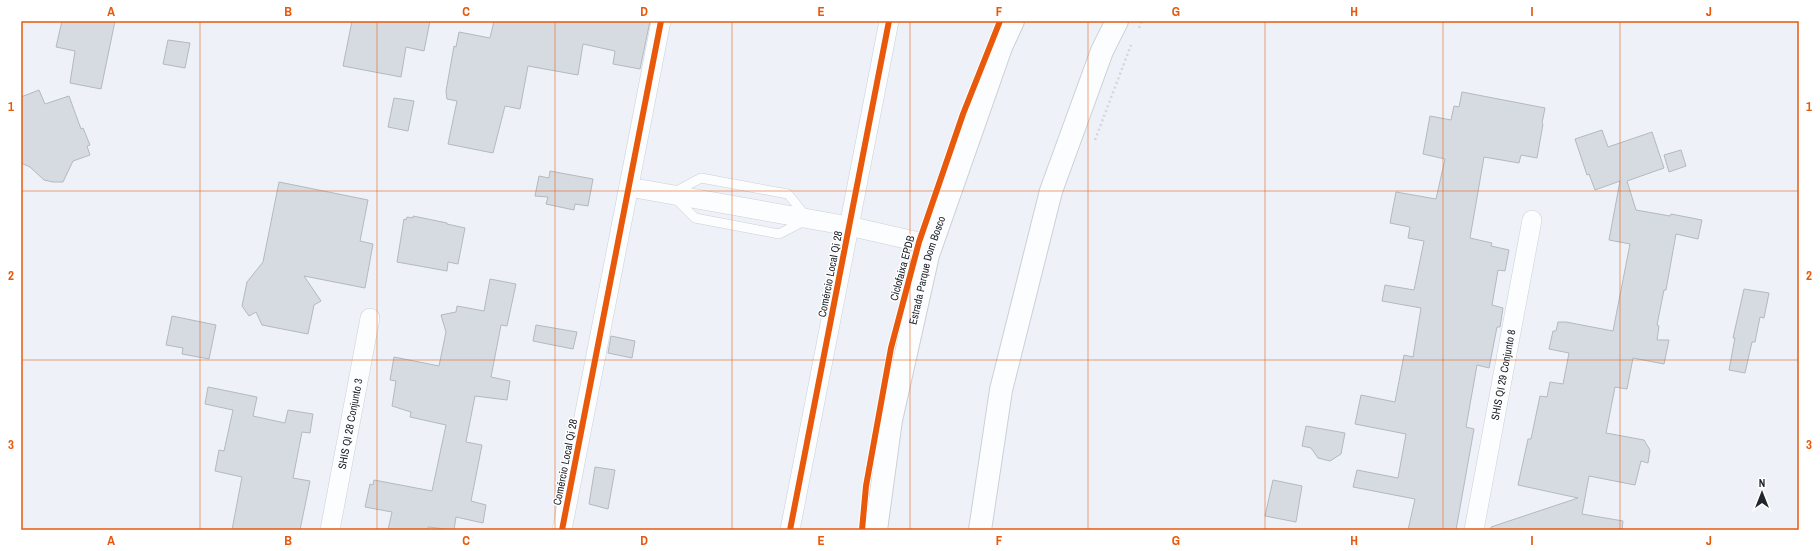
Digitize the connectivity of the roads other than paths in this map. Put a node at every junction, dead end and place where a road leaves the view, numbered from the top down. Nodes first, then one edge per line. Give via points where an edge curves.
1 (661, 21) edge
2 (889, 21) edge
3 (1013, 21) edge
4 (1117, 21) edge
5 (629, 187) junction
6 (1532, 220) dead end
7 (849, 226) junction
8 (927, 243) junction
9 (370, 318) dead end
10 (330, 530) edge
11 (562, 530) edge
12 (790, 530) edge
13 (876, 530) edge
14 (980, 530) edge
15 (1474, 530) edge

1 - 5 street, Comércio Local Qi 28
2 - 7 street, Comércio Local Qi 28
3 - 8 main road, Estrada Parque Dom Bosco
4 - 14 main road via 1102,51 1051,191 1001,390
5 - 7 street, Comércio Local Qi 28
5 - 11 street, Comércio Local Qi 28
6 - 15 street, SHIS QI 29 Conjunto 8
7 - 8 street, Comércio Local Qi 28
7 - 12 street, Comércio Local Qi 28
8 - 13 main road, Estrada Parque Dom Bosco via 891,420
9 - 10 street, SHIS QI 28 Conjunto 3

